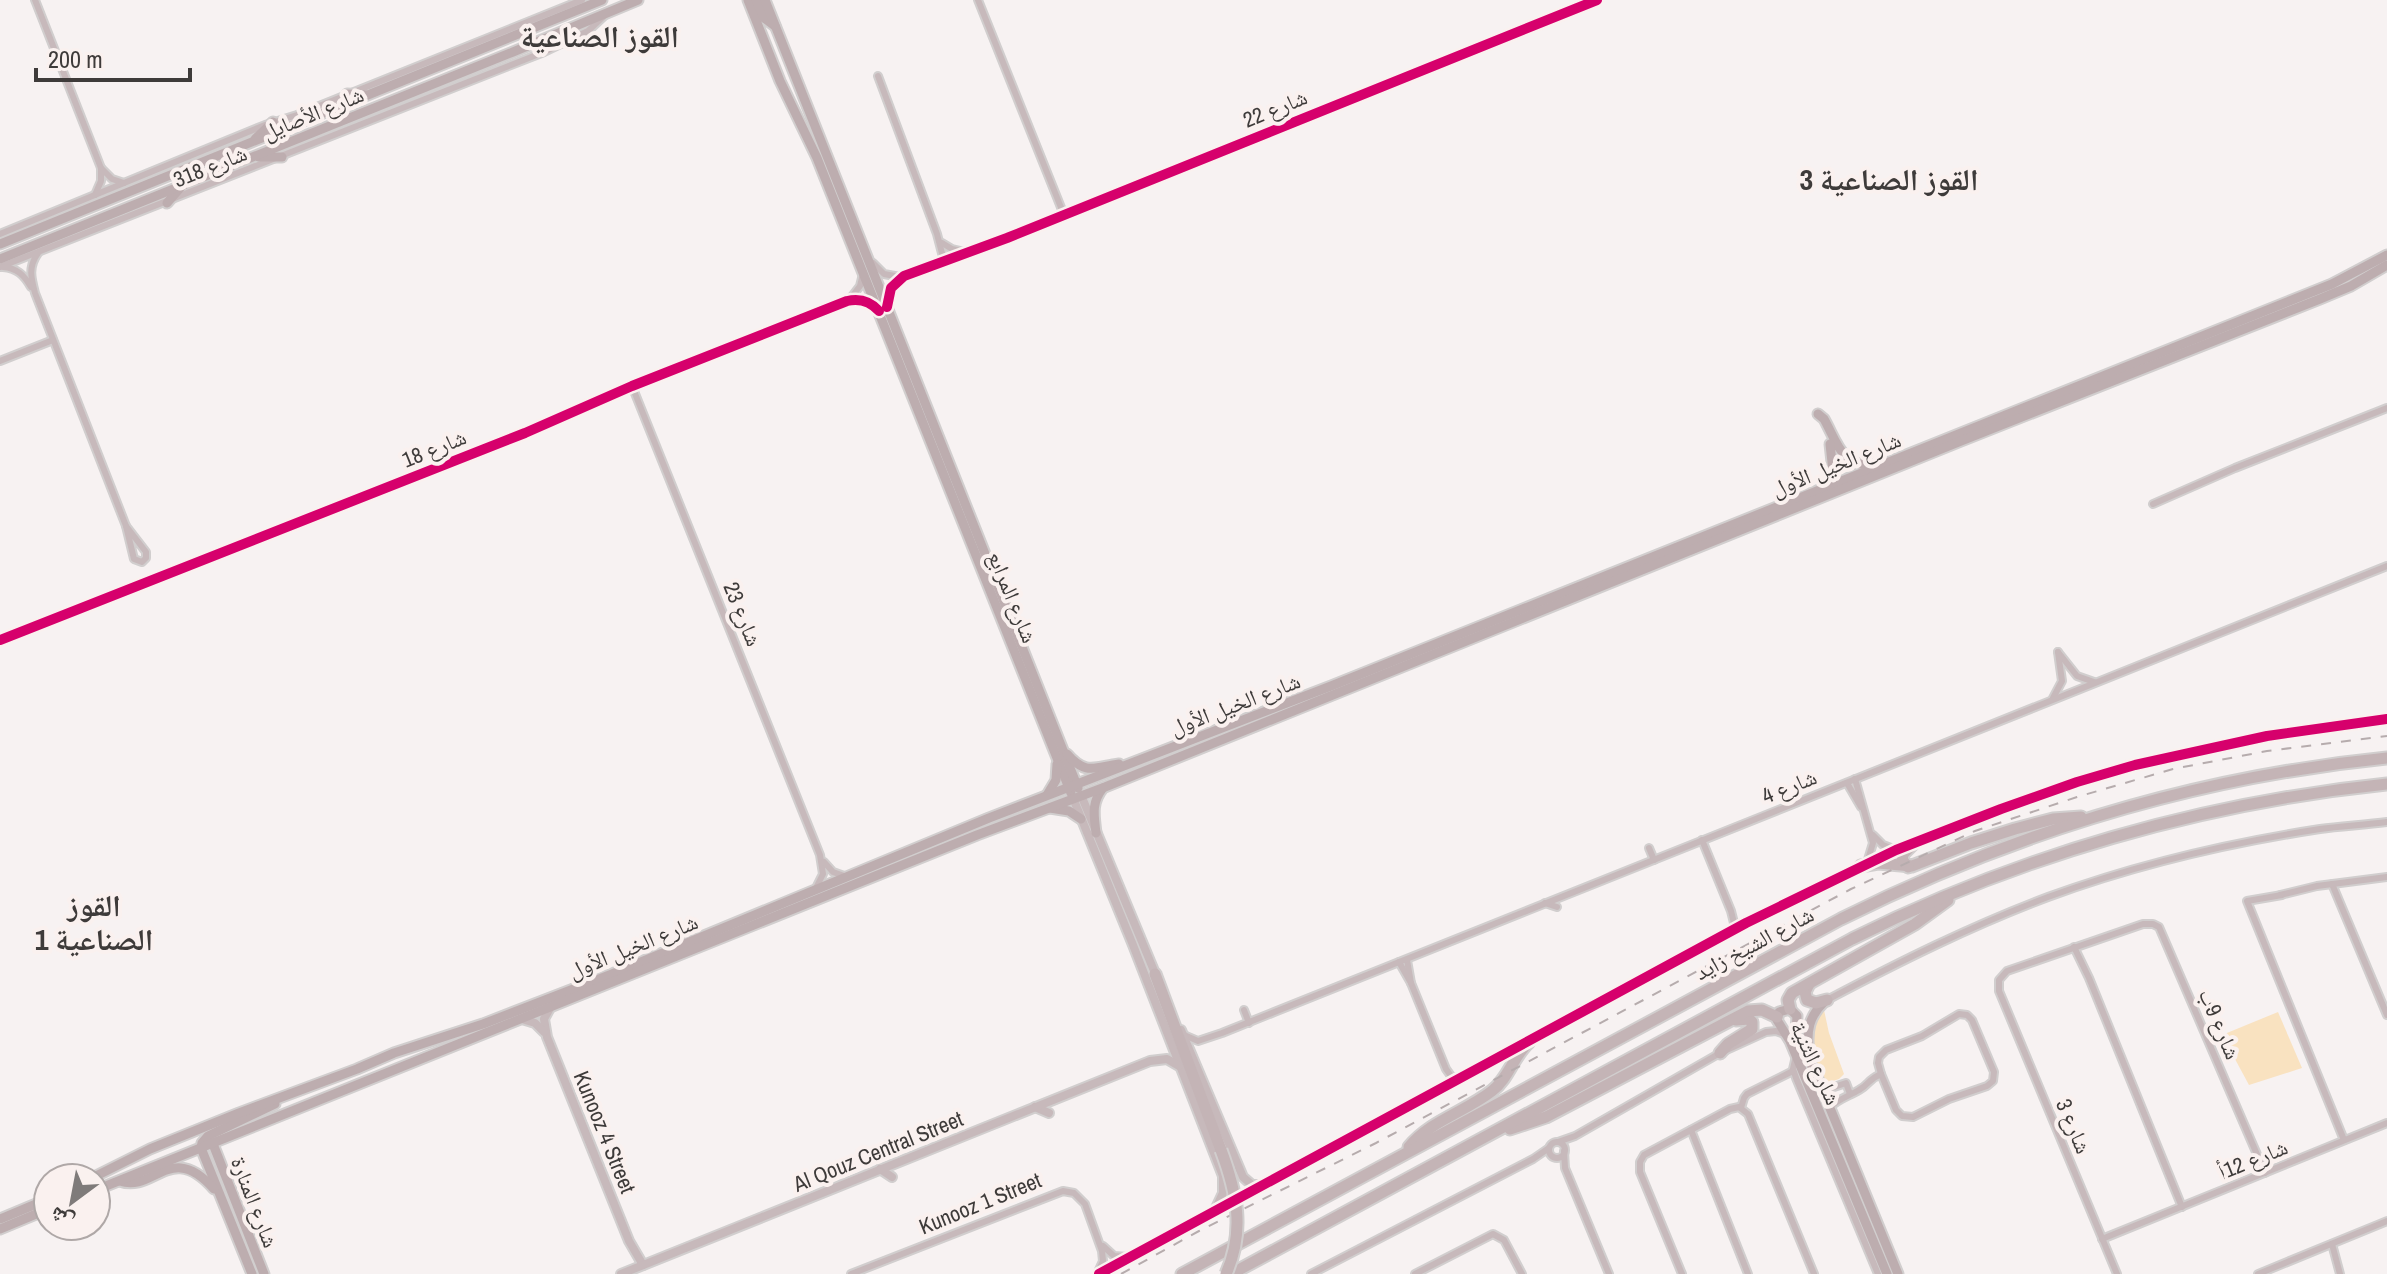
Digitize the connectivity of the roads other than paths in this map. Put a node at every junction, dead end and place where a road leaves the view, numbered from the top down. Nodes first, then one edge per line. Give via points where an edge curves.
1 (35, 0) edge
2 (582, 0) edge
3 (602, 0) edge
4 (638, 0) edge
5 (747, 0) edge
6 (756, 0) edge
7 (768, 0) edge
8 (978, 0) edge
9 (1597, 0) edge
10 (605, 14) junction
11 (775, 26) junction
12 (878, 76) dead end
13 (347, 94) junction
14 (369, 95) junction
15 (273, 122) junction
16 (252, 143) junction
17 (282, 157) junction
18 (251, 158) junction
19 (101, 168) junction
20 (127, 183) junction
21 (147, 185) junction
22 (183, 185) junction
23 (94, 197) junction
24 (167, 203) junction
25 (1064, 215) junction
26 (0, 234) edge
27 (941, 243) junction
28 (0, 244) edge
29 (863, 247) junction
30 (40, 251) junction
31 (969, 252) junction
32 (2387, 255) edge
33 (0, 259) edge
34 (947, 260) junction
35 (2387, 265) edge
36 (930, 266) junction
37 (0, 267) edge
38 (863, 272) junction
39 (904, 276) junction
40 (35, 293) junction
41 (847, 301) junction
42 (883, 309) junction
43 (53, 340) junction
44 (0, 361) edge
45 (632, 386) junction
46 (2387, 408) edge
47 (1818, 414) dead end
48 (1830, 444) dead end
49 (1885, 463) junction
50 (1819, 489) junction
51 (2153, 504) dead end
52 (126, 526) junction
53 (2387, 566) edge
54 (0, 640) edge
55 (2098, 682) junction
56 (2051, 701) junction
57 (2387, 719) edge
58 (1059, 752) junction
59 (2387, 758) edge
60 (1130, 764) junction
61 (1855, 779) junction
62 (1847, 783) junction
63 (2383, 785) edge
64 (1105, 787) junction
65 (1075, 792) junction
66 (1046, 802) junction
67 (1863, 809) junction
68 (2089, 817) junction
69 (1081, 819) junction
70 (2387, 822) edge
71 (1870, 829) junction
72 (1096, 833) junction
73 (1702, 840) junction
74 (1913, 844) junction
75 (1649, 848) dead end
76 (1896, 850) junction
77 (820, 855) junction
78 (1654, 860) junction
79 (1864, 864) junction
80 (1908, 867) junction
81 (849, 877) junction
82 (2387, 877) edge
83 (2335, 883) junction
84 (814, 892) junction
85 (1955, 894) junction
86 (1545, 903) junction
87 (1557, 907) dead end
88 (1731, 911) junction
89 (1746, 923) junction
90 (1732, 931) junction
91 (2076, 946) junction
92 (1403, 961) junction
93 (1155, 974) junction
94 (1809, 984) junction
95 (1827, 1000) junction
96 (551, 1007) junction
97 (1790, 1009) junction
98 (1244, 1010) dead end
99 (2387, 1015) edge
100 (1777, 1017) junction
101 (522, 1019) junction
102 (1249, 1023) junction
103 (1728, 1023) junction
104 (1167, 1034) junction
105 (1184, 1035) junction
106 (1788, 1035) junction
107 (547, 1037) junction
108 (1204, 1040) junction
109 (1529, 1042) junction
110 (1720, 1053) junction
111 (1796, 1056) junction
112 (1194, 1059) junction
113 (1809, 1060) junction
114 (1150, 1061) junction
115 (1179, 1066) junction
116 (1446, 1069) junction
117 (1793, 1071) junction
118 (1882, 1076) junction
119 (1459, 1079) junction
120 (1442, 1088) junction
121 (1822, 1091) junction
122 (1850, 1094) junction
123 (283, 1097) junction
124 (1034, 1107) junction
125 (1741, 1108) junction
126 (1829, 1108) junction
127 (1049, 1113) dead end
128 (2387, 1123) edge
129 (1498, 1130) junction
130 (1689, 1131) junction
131 (234, 1135) junction
132 (1575, 1136) junction
133 (201, 1138) junction
134 (2346, 1140) junction
135 (1558, 1142) junction
136 (201, 1148) junction
137 (1549, 1148) junction
138 (1564, 1150) junction
139 (1406, 1152) junction
140 (1554, 1157) junction
141 (1533, 1159) junction
142 (222, 1167) junction
143 (112, 1168) edge
144 (1565, 1168) junction
145 (880, 1169) junction
146 (1242, 1174) junction
147 (2263, 1174) junction
148 (1223, 1176) junction
149 (892, 1177) dead end
150 (120, 1181) junction
151 (112, 1184) edge
152 (1263, 1185) junction
153 (221, 1197) junction
154 (32, 1206) edge
155 (2184, 1206) junction
156 (785, 1208) junction
157 (1215, 1211) junction
158 (1862, 1212) junction
159 (32, 1216) edge
160 (788, 1218) dead end
161 (0, 1219) edge
162 (2387, 1221) edge
163 (1858, 1227) junction
164 (0, 1229) edge
165 (1099, 1239) junction
166 (2103, 1241) junction
167 (2329, 1245) junction
168 (1131, 1256) junction
169 (639, 1267) junction
170 (1877, 1271) edge
171 (1747, 1273) edge
172 (252, 1274) edge
173 (264, 1274) edge
174 (621, 1274) edge
175 (851, 1274) edge
176 (1098, 1274) edge
177 (1182, 1274) edge
178 (1229, 1274) edge
179 (1311, 1274) edge
180 (1415, 1274) edge
181 (1522, 1274) edge
182 (1609, 1274) edge
183 (1682, 1274) edge
184 (1737, 1274) edge
185 (1814, 1274) edge
186 (1887, 1274) edge
187 (1898, 1274) edge
188 (2117, 1274) edge
189 (2258, 1274) edge
190 (2340, 1274) edge

1 - 19 street
2 - 13 street
3 - 14 main road, شارع الأصايل
4 - 10 main road, شارع الأصايل
5 - 38 main road, شارع المرابع
6 - 11 main road via 764,18
7 - 11 main road
8 - 25 street
9 - 25 street, شارع 22
10 - 17 street, شارع 318 via 588,31 557,46
10 - 18 main road, شارع الأصايل
11 - 29 main road, شارع المرابع
12 - 27 street
13 - 14 main road
13 - 15 street
14 - 16 main road, شارع الأصايل
15 - 16 main road
15 - 20 street
16 - 21 main road, شارع الأصايل
17 - 18 main road
17 - 24 street, شارع 318
18 - 22 main road, شارع الأصايل
19 - 20 street via 112,179
19 - 23 street
20 - 21 main road
20 - 23 street
21 - 28 main road, شارع الأصايل
22 - 24 main road
22 - 33 main road, شارع الأصايل
23 - 26 street
24 - 30 street, شارع 318
25 - 31 street, شارع 22
27 - 31 street
27 - 34 street
27 - 36 street
29 - 39 street via 881,272
29 - 42 main road, شارع المرابع
30 - 37 street, شارع 318
30 - 40 street via 31,267
31 - 34 street, شارع 22
32 - 49 main road, شارع الخيل الأول via 2332,284
34 - 36 street, شارع 22
35 - 64 main road, شارع الخيل الأول via 2320,299
36 - 39 street, شارع 22
37 - 40 street via 21,273
38 - 41 street via 858,290
38 - 42 main road, شارع المرابع
39 - 42 street via 891,288
40 - 43 street
41 - 42 street via 862,300
41 - 45 street, شارع 18
42 - 58 main road, شارع المرابع
43 - 44 street
43 - 52 street
45 - 54 street, شارع 18
45 - 77 street, شارع 23
46 - 51 street
47 - 49 main road via 1850,462
48 - 50 main road via 1833,471
49 - 50 main road, شارع الخيل الأول
50 - 60 main road, شارع الخيل الأول
52 - 52 street via 134,559 142,562 146,552
53 - 55 street, شارع 4
55 - 56 street, شارع 4
55 - 56 street via 2077,676 2058,652 2062,681
56 - 61 street, شارع 4
57 - 74 street via 2267,736 2135,765
58 - 60 main road via 1086,769
58 - 65 main road, شارع المرابع
58 - 66 main road via 1056,780
59 - 68 highway, شارع الشيخ زايد via 2250,778
60 - 65 main road, شارع الخيل الأول
61 - 62 street, شارع 4
61 - 67 street
62 - 67 street
62 - 73 street, شارع 4
63 - 85 highway, شارع الشيخ زايد via 2263,802 2160,825
64 - 65 main road, شارع الخيل الأول
64 - 72 main road via 1093,805
65 - 66 main road, شارع الخيل الأول
65 - 69 street, شارع المرابع
65 - 72 street, شارع المرابع
66 - 69 main road
66 - 81 main road, شارع الخيل الأول
66 - 96 main road, شارع الخيل الأول
67 - 71 street
68 - 80 highway via 2015,829
68 - 139 highway, شارع الشيخ زايد via 1868,906
69 - 104 street, شارع المرابع
70 - 95 street via 2223,847 2071,890 1962,932
71 - 76 street via 1880,843
71 - 79 street via 1873,849
72 - 93 street, شارع المرابع
73 - 78 street, شارع 4
73 - 88 street
74 - 76 street
74 - 80 highway via 1902,855
75 - 78 street
76 - 79 street
77 - 81 street via 833,872
77 - 84 street via 823,874
78 - 86 street, شارع 4
79 - 80 highway
79 - 89 street
81 - 84 main road, شارع الخيل الأول
82 - 83 street
83 - 99 street
83 - 134 street via 2248,904
84 - 123 main road, شارع الخيل الأول
85 - 94 highway via 1915,924
85 - 129 highway, شارع الشيخ زايد via 1852,939
86 - 87 street
86 - 92 street, شارع 4
88 - 89 street
88 - 90 street
89 - 90 street
90 - 109 street
91 - 147 street, شارع 9ب via 2143,924 2153,924 2163,933
91 - 155 street
91 - 166 street, شارع 3 via 2007,971 1999,980 1999,991
92 - 102 street, شارع 4
92 - 116 street
93 - 105 street, شارع المرابع
93 - 178 highway, bridge via 1233,1185 1238,1214
94 - 95 highway via 1807,1000
94 - 97 highway via 1791,995
95 - 113 main road via 1809,1024
96 - 101 main road, شارع الخيل الأول
96 - 107 street, Kunooz 4 Street via 544,1019
97 - 100 main road, شارع الثنية
97 - 113 main road, شارع الثنية via 1797,1016 1796,1032
98 - 102 street
100 - 103 highway via 1757,1009
100 - 106 main road, شارع الثنية
101 - 107 street via 539,1025
101 - 131 main road, شارع الخيل الأول
102 - 108 street, شارع 4
103 - 110 highway via 1746,1018 1753,1027
103 - 129 highway via 1538,1120
104 - 114 street via 1166,1048
104 - 115 street, شارع المرابع
105 - 108 street
105 - 112 street, شارع المرابع
106 - 110 street via 1770,1031
106 - 111 main road, شارع الثنية
107 - 169 street, Kunooz 4 Street
108 - 112 street
109 - 119 street
109 - 139 highway via 1493,1090 1422,1134
110 - 132 street
111 - 117 street
111 - 158 main road, شارع الثنية
112 - 146 street, شارع المرابع
113 - 121 main road, شارع الثنية
114 - 115 street via 1167,1059
114 - 124 street, Al Qouz Central Street
115 - 148 street, شارع المرابع
116 - 119 street
116 - 120 street
117 - 125 street via 1747,1094
117 - 163 street
118 - 118 street via 1896,1110 1907,1118 1994,1079 1972,1020 1962,1014 1883,1052 1878,1060
118 - 122 street
119 - 120 street
120 - 152 street
121 - 122 street via 1846,1083
121 - 126 main road, شارع الثنية
122 - 126 street
123 - 133 main road, شارع الخيل الأول
123 - 133 main road via 264,1111
124 - 127 street
124 - 145 street, Al Qouz Central Street
125 - 130 street
125 - 185 street
126 - 187 main road, شارع الثنية
128 - 134 street, شارع 12أ
129 - 178 highway, شارع الشيخ زايد
130 - 171 street
130 - 183 street via 1640,1162
131 - 133 main road, شارع الخيل الأول
131 - 142 main road via 224,1149
132 - 135 street
132 - 138 street
133 - 136 main road, شارع الخيل الأول
133 - 142 main road, شارع المنارة
133 - 143 main road, شارع الخيل الأول via 138,1154
133 - 150 main road via 133,1169
134 - 147 street, شارع 12أ
135 - 137 street
135 - 138 street
136 - 150 main road, شارع الخيل الأول
136 - 153 main road, شارع المنارة
137 - 140 street
137 - 141 street
138 - 140 street
138 - 144 street
139 - 177 highway, شارع الشيخ زايد
140 - 141 street
140 - 144 street
141 - 179 street
142 - 173 main road, شارع المنارة
144 - 182 street
145 - 149 street
145 - 156 street, Al Qouz Central Street
146 - 148 street via 1235,1182
146 - 152 street via 1249,1184
147 - 155 street, شارع 12أ
148 - 157 street
150 - 151 main road, شارع الخيل الأول
150 - 153 main road via 184,1169 202,1176
152 - 157 street
153 - 172 main road, شارع المنارة
154 - 161 main road
155 - 166 street, شارع 12أ
156 - 160 street
156 - 169 street, Al Qouz Central Street
157 - 168 street
158 - 163 main road
158 - 186 main road, شارع الثنية
159 - 164 main road
162 - 167 street
163 - 170 street
165 - 168 street via 1114,1256
165 - 175 street, Kunooz 1 Street via 1080,1197 1059,1191
165 - 176 street, Kunooz 1 Street via 1103,1256
166 - 188 street, شارع 3
167 - 189 street
167 - 190 street
168 - 176 street
169 - 174 street, Al Qouz Central Street
170 - 186 main road
171 - 184 street
180 - 181 street via 1493,1234 1501,1237

